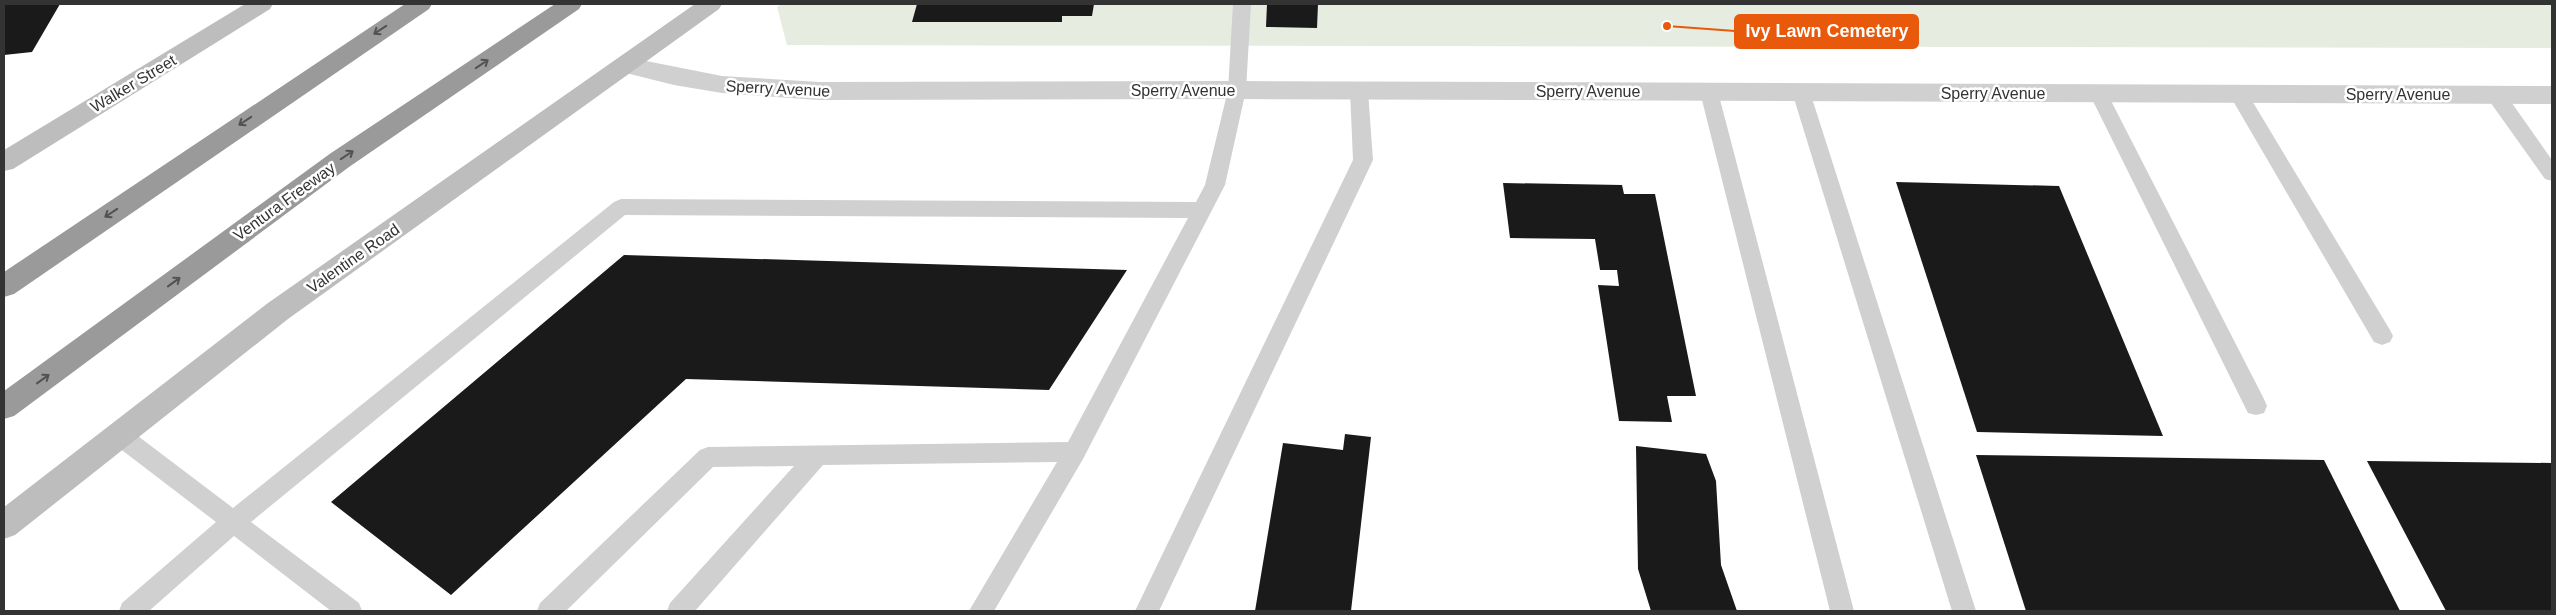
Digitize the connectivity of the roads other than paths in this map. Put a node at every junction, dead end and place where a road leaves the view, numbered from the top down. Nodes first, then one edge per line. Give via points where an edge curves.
1 (262, 4) edge
2 (421, 4) edge
3 (571, 4) edge
4 (711, 4) edge
5 (1242, 4) edge
6 (626, 65) junction
7 (1236, 90) junction
8 (1359, 91) junction
9 (1709, 92) junction
10 (1801, 92) junction
11 (2098, 93) junction
12 (2238, 94) junction
13 (2495, 94) junction
14 (2552, 95) edge
15 (4, 162) edge
16 (2552, 174) edge
17 (1202, 210) junction
18 (4, 286) edge
19 (2382, 336) dead end
20 (2256, 406) dead end
21 (4, 407) edge
22 (118, 434) junction
23 (1075, 452) junction
24 (818, 455) junction
25 (233, 522) junction
26 (4, 525) edge
27 (131, 611) edge
28 (350, 611) edge
29 (549, 611) edge
30 (679, 611) edge
31 (980, 611) edge
32 (1147, 611) edge
33 (1842, 611) edge
34 (1964, 611) edge

1 - 15 street, Walker Street
2 -> 18 highway
21 -> 3 highway, Ventura Freeway via 340,160
4 - 6 street, Valentine Road
5 - 7 lane
6 - 7 street, Sperry Avenue via 707,83 784,91
6 - 22 street, Valentine Road via 278,311
7 - 8 street, Sperry Avenue
7 - 17 lane via 1215,185
8 - 9 street, Sperry Avenue
8 - 32 lane via 1362,160
9 - 10 street, Sperry Avenue
9 - 33 lane
10 - 11 street, Sperry Avenue
10 - 34 lane
11 - 12 street, Sperry Avenue
11 - 20 lane
12 - 13 street, Sperry Avenue
12 - 19 lane
13 - 14 street, Sperry Avenue
13 - 16 lane
17 - 23 lane
17 - 25 lane via 621,208
22 - 25 lane
22 - 26 street, Valentine Road
23 - 24 lane
23 - 31 lane
24 - 29 lane via 708,457
24 - 30 lane
25 - 27 lane
25 - 28 lane

